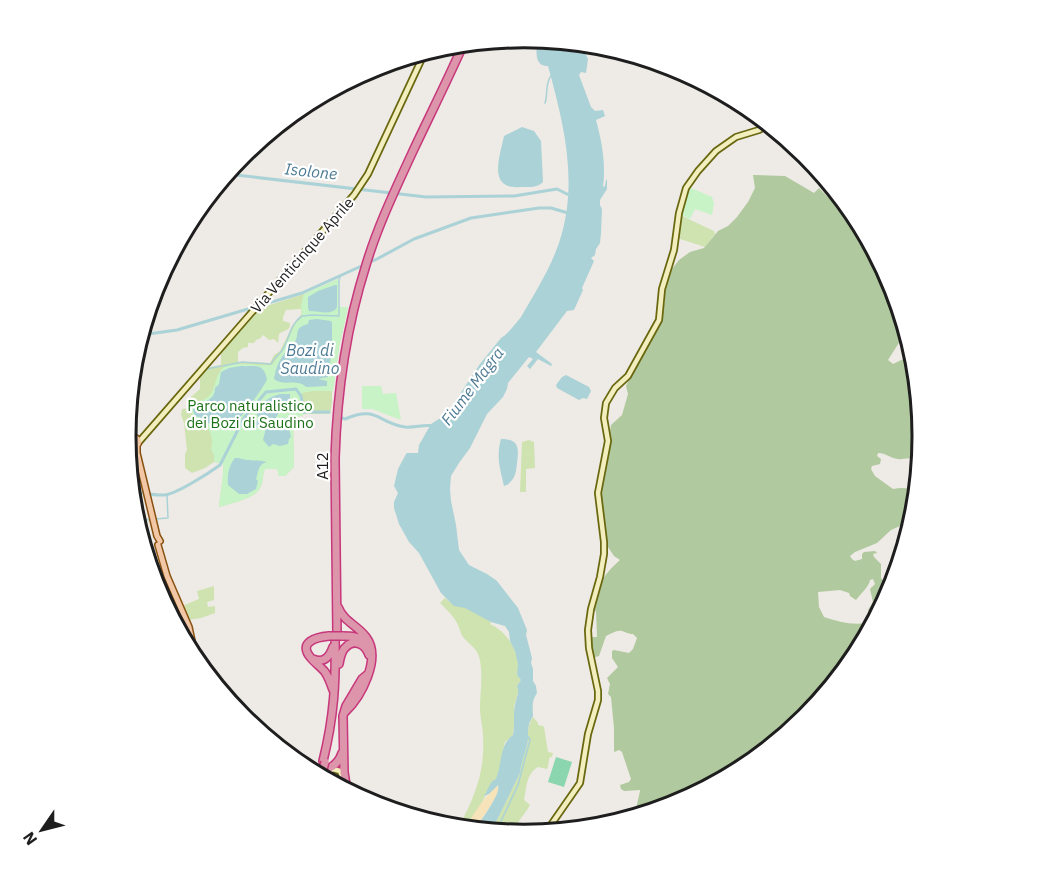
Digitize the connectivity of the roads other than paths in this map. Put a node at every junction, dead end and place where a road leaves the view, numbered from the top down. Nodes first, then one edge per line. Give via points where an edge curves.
1 (459, 53) edge
2 (420, 62) edge
3 (761, 128) edge
4 (365, 264) junction
5 (136, 440) edge
6 (137, 457) edge
7 (337, 601) junction
8 (190, 634) edge
9 (336, 636) junction
10 (310, 657) junction
11 (337, 660) dead end
12 (371, 660) junction
13 (338, 670) junction
14 (334, 699) junction
15 (343, 751) junction
16 (318, 764) edge
17 (318, 765) edge
18 (324, 768) edge
19 (329, 772) edge
20 (343, 775) junction
21 (342, 778) edge
22 (344, 779) edge
23 (552, 823) edge

1 - 4 highway, A12 via 392,194
2 - 5 main road, Via Venticinque Aprile via 358,189
3 - 23 main road via 734,138 714,153 684,191 659,320 628,376 612,391 605,407 608,441 598,496 604,554 588,630 598,700 579,783
4 - 7 highway, A12 / A12 via 349,327 337,405
4 - 9 highway, A12 / A12 via 347,327 335,405
6 - 8 main road via 167,576
7 - 9 highway, A12 / A12
7 - 12 highway via 343,616 368,640
9 - 10 highway via 326,658 317,661
9 - 10 highway via 309,642
9 - 12 highway via 363,640 370,649
9 - 14 highway, A12 / A12
10 - 14 highway via 328,675
11 - 13 highway
12 - 13 highway via 364,646 351,644 342,652
12 - 15 highway via 366,682 345,712
13 - 16 highway via 334,717
14 - 17 highway, A12 / A12 via 329,738
15 - 18 highway via 337,763
15 - 20 highway
19 - 20 main road via 333,769
20 - 21 main road
20 - 22 highway

